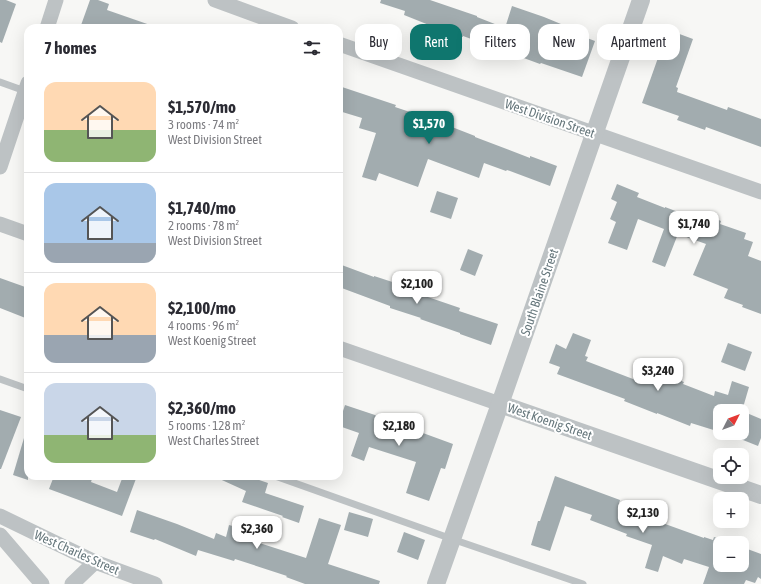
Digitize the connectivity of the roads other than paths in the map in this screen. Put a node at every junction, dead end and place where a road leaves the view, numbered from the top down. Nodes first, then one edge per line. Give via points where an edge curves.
1 (56, 0) edge
2 (215, 0) edge
3 (641, 0) edge
4 (48, 24) edge
5 (281, 24) edge
6 (343, 45) edge
7 (0, 82) edge
8 (24, 86) edge
9 (24, 96) edge
10 (594, 134) junction
11 (0, 167) edge
12 (761, 192) edge
13 (0, 224) edge
14 (24, 233) edge
15 (343, 349) edge
16 (0, 379) edge
17 (24, 388) edge
18 (500, 404) junction
19 (285, 480) edge
20 (761, 494) edge
21 (0, 516) edge
22 (0, 535) edge
23 (452, 539) junction
24 (95, 562) junction
25 (42, 584) edge
26 (72, 584) edge
27 (155, 584) edge
28 (436, 584) edge
29 (583, 584) edge

1 - 4 street
2 - 5 street
3 - 10 street, South Blaine Street
6 - 10 street, West Division Street
7 - 8 lane
9 - 11 street
10 - 12 street, West Division Street
10 - 18 street, South Blaine Street
13 - 14 street
15 - 18 street, West Koenig Street
16 - 17 lane
18 - 20 street, West Koenig Street
18 - 23 street, South Blaine Street
19 - 23 lane
21 - 24 street, West Charles Street
22 - 25 street
23 - 28 street, South Blaine Street
23 - 29 lane
24 - 26 street
24 - 27 street, West Charles Street

